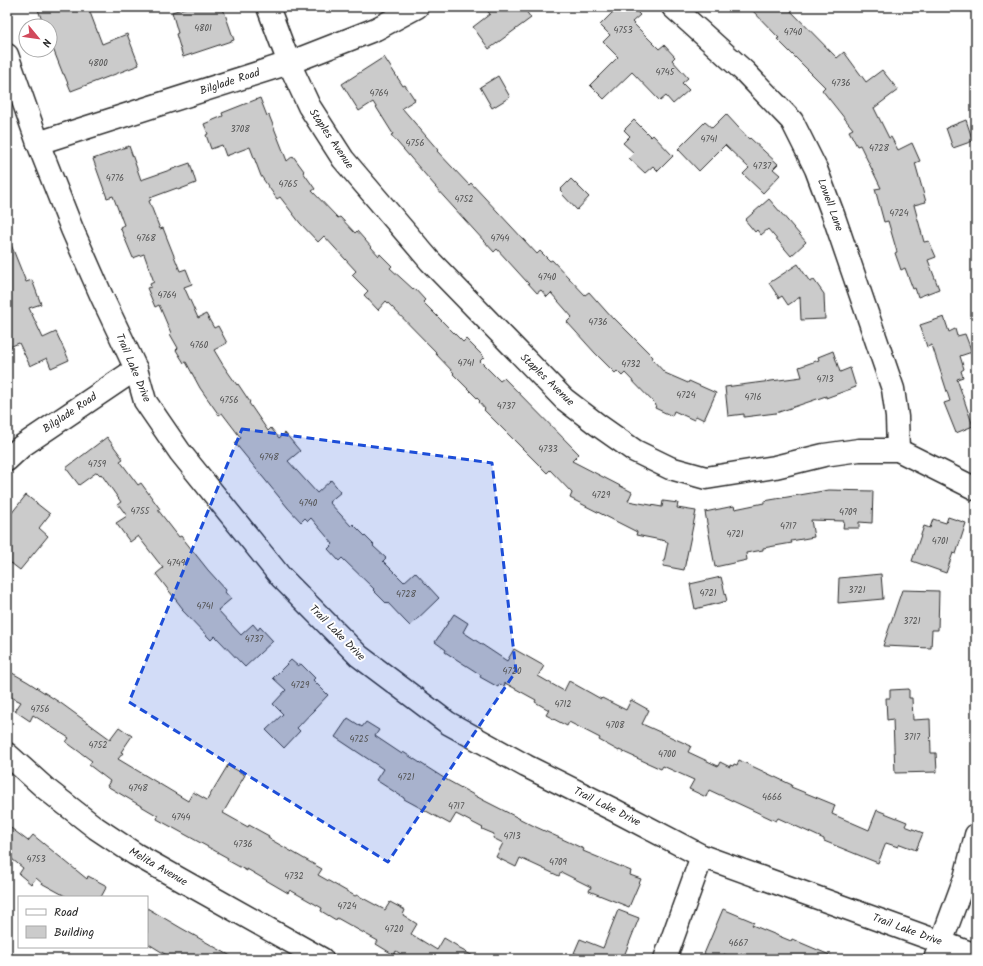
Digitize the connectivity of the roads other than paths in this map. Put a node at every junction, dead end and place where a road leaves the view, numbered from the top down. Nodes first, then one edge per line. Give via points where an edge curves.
1 (268, 7) edge
2 (417, 7) edge
3 (674, 7) edge
4 (7, 55) edge
5 (289, 64) junction
6 (38, 143) junction
7 (136, 369) junction
8 (12, 448) edge
9 (898, 450) junction
10 (976, 489) edge
11 (7, 754) edge
12 (976, 835) edge
13 (702, 856) junction
14 (938, 951) edge
15 (976, 955) edge
16 (322, 959) edge
17 (666, 959) edge

1 - 5 street, Staples Avenue
2 - 5 street, Bilglade Road via 376,29
3 - 9 street, Lowell Lane via 745,72 792,122 813,162 893,389
4 - 6 street, Trail Lake Drive
5 - 6 street, Bilglade Road
5 - 9 street, Staples Avenue via 309,106 343,159 430,261 564,399 635,451 670,468 706,478 774,467 824,455 859,450
6 - 7 street, Trail Lake Drive via 75,236
7 - 8 street, Bilglade Road
7 - 13 street, Trail Lake Drive via 145,401 180,452 280,576 359,656 448,723
9 - 10 street, Staples Avenue
11 - 16 street, Melita Avenue via 46,789 96,828 135,854
12 - 14 street via 965,878
13 - 14 street, Trail Lake Drive
13 - 17 street
14 - 15 street, Trail Lake Drive

